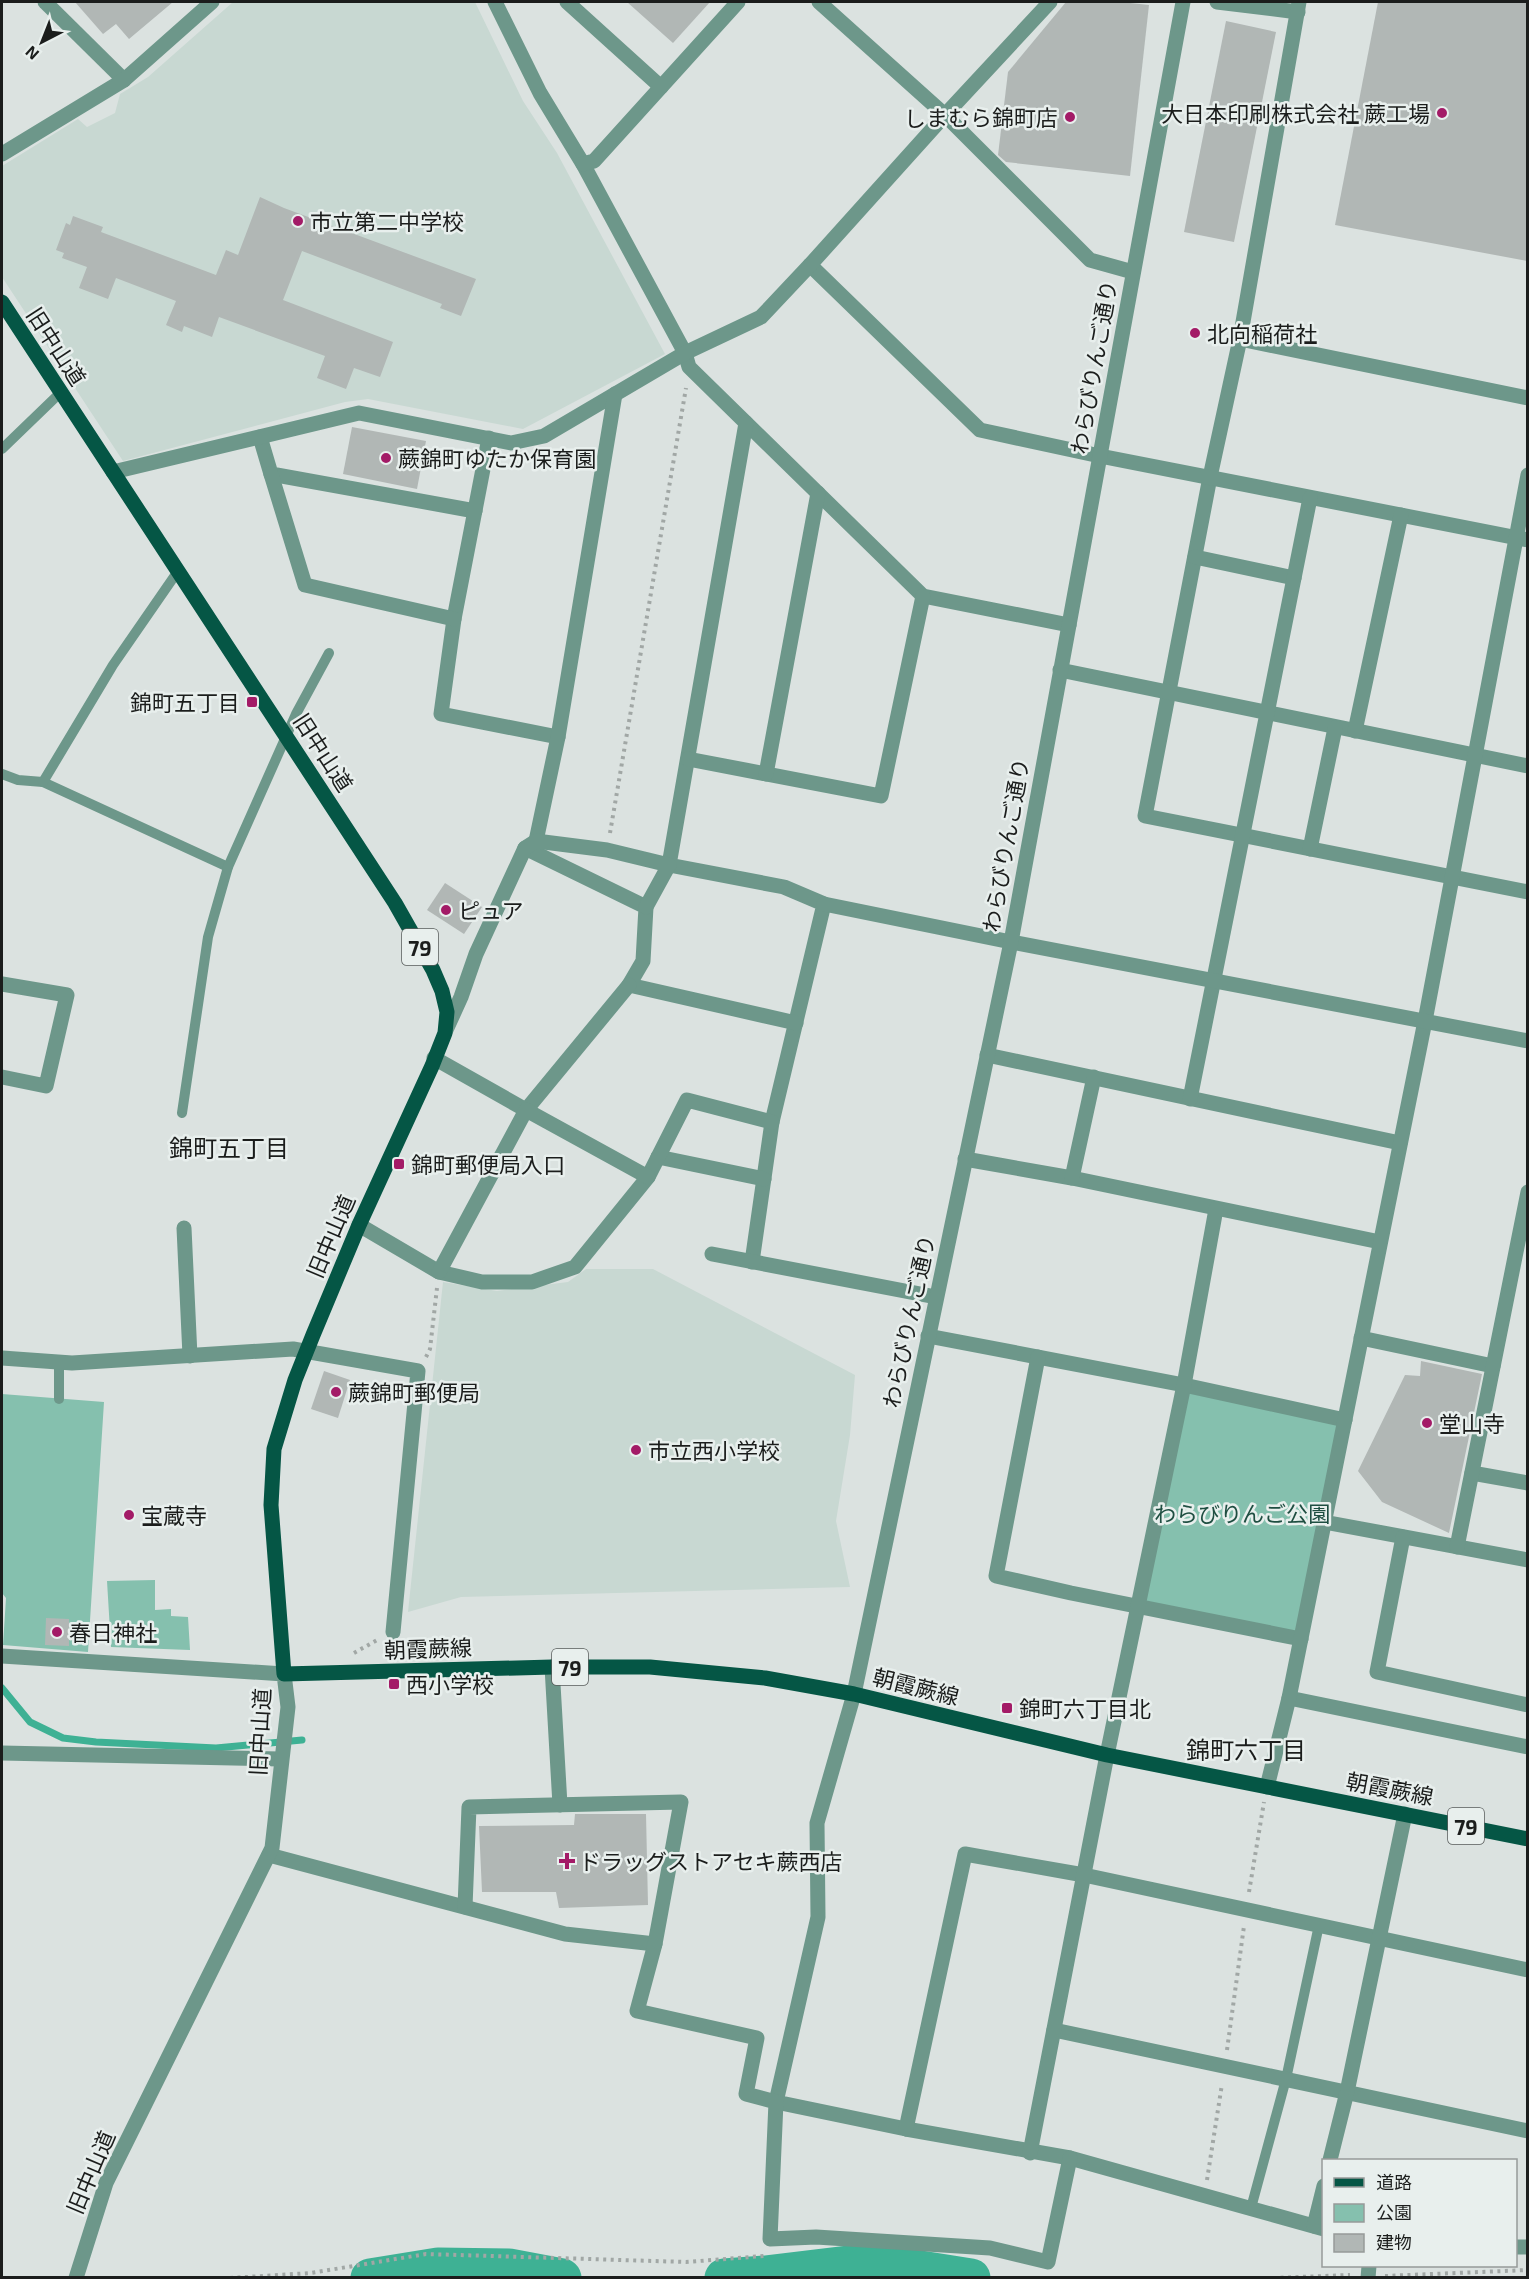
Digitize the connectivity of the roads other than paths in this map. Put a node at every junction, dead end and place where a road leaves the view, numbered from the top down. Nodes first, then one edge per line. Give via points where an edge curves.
1 (45, 2) edge
2 (212, 2) edge
3 (567, 2) edge
4 (738, 2) edge
5 (819, 2) edge
6 (1050, 2) edge
7 (1183, 2) edge
8 (1217, 2) edge
9 (499, 4) edge
10 (1299, 7) edge
11 (124, 80) junction
12 (661, 87) junction
13 (945, 115) junction
14 (2, 154) edge
15 (583, 164) junction
16 (810, 265) junction
17 (1133, 272) junction
18 (2, 302) edge
19 (1240, 339) junction
20 (687, 360) junction
21 (60, 393) junction
22 (615, 394) junction
23 (1527, 398) edge
24 (746, 423) junction
25 (260, 437) junction
26 (489, 438) junction
27 (2, 449) edge
28 (1100, 456) junction
29 (113, 472) junction
30 (271, 474) junction
31 (1527, 475) edge
32 (1210, 477) junction
33 (818, 493) junction
34 (1310, 498) junction
35 (475, 510) junction
36 (1401, 515) junction
37 (1522, 539) edge
38 (1196, 557) junction
39 (178, 571) junction
40 (1294, 578) junction
41 (923, 596) junction
42 (454, 619) junction
43 (1069, 625) junction
44 (329, 653) dead end
45 (1060, 670) junction
46 (1169, 692) junction
47 (1267, 714) junction
48 (1335, 728) junction
49 (1355, 731) junction
50 (287, 736) junction
51 (558, 737) junction
52 (1475, 756) junction
53 (688, 759) junction
54 (1527, 766) edge
55 (2, 774) edge
56 (766, 774) junction
57 (43, 782) junction
58 (1243, 835) junction
59 (531, 844) junction
60 (1310, 849) junction
61 (669, 865) junction
62 (228, 867) junction
63 (1452, 877) junction
64 (1527, 892) edge
65 (824, 904) junction
66 (646, 907) junction
67 (1011, 942) junction
68 (1214, 981) junction
69 (2, 984) edge
70 (629, 985) junction
71 (1425, 1021) junction
72 (796, 1023) junction
73 (445, 1033) junction
74 (1527, 1041) edge
75 (987, 1055) junction
76 (434, 1058) junction
77 (2, 1077) edge
78 (1094, 1077) junction
79 (1190, 1099) junction
80 (526, 1110) junction
81 (182, 1113) dead end
82 (772, 1122) junction
83 (1400, 1143) junction
84 (658, 1157) junction
85 (965, 1159) junction
86 (648, 1177) junction
87 (1072, 1178) junction
88 (764, 1179) junction
89 (1527, 1192) edge
90 (1216, 1209) junction
91 (359, 1225) junction
92 (1524, 1227) edge
93 (184, 1228) dead end
94 (1380, 1242) junction
95 (712, 1254) dead end
96 (752, 1263) junction
97 (439, 1272) junction
98 (936, 1298) junction
99 (928, 1336) junction
100 (1361, 1338) junction
101 (307, 1351) junction
102 (190, 1356) junction
103 (1038, 1357) junction
104 (2, 1358) edge
105 (58, 1363) junction
106 (1493, 1366) junction
107 (1184, 1385) junction
108 (59, 1399) dead end
109 (1344, 1420) junction
110 (1472, 1473) junction
111 (1527, 1483) edge
112 (1324, 1522) junction
113 (1402, 1537) junction
114 (1457, 1547) junction
115 (1527, 1560) edge
116 (1138, 1606) junction
117 (393, 1632) dead end
118 (1301, 1639) junction
119 (4, 1656) edge
120 (552, 1667) junction
121 (284, 1674) junction
122 (854, 1694) junction
123 (1289, 1698) junction
124 (1527, 1705) edge
125 (1527, 1747) edge
126 (2, 1752) edge
127 (1107, 1755) junction
128 (281, 1759) junction
129 (1267, 1787) junction
130 (560, 1805) junction
131 (1405, 1814) junction
132 (1527, 1839) edge
133 (270, 1855) junction
134 (1084, 1875) junction
135 (465, 1907) junction
136 (1319, 1925) junction
137 (1379, 1938) junction
138 (654, 1944) junction
139 (1527, 1970) edge
140 (1054, 2030) junction
141 (1286, 2079) junction
142 (1347, 2092) junction
143 (776, 2102) junction
144 (906, 2129) junction
145 (1527, 2131) edge
146 (1030, 2153) junction
147 (1070, 2158) junction
148 (1330, 2159) edge
149 (1322, 2196) edge
150 (1251, 2208) junction
151 (1319, 2228) edge
152 (76, 2277) edge

1 - 11 street
2 - 11 street
3 - 12 street
4 - 12 street
5 - 13 street
6 - 13 street
7 - 17 street, わらびりんご通り
8 - 10 street
9 - 15 street via 540,93
10 - 19 street
11 - 14 street
12 - 15 street via 594,161
13 - 16 street
13 - 17 street via 1090,260
15 - 20 street
16 - 20 street via 761,317
16 - 28 street via 980,430
17 - 28 street, わらびりんご通り
18 - 21 main road, 旧中山道 / 79
19 - 23 street
19 - 32 street
20 - 22 street
20 - 24 street
21 - 27 lane
21 - 29 main road, 旧中山道 / 79
22 - 26 street via 544,436 511,443
22 - 51 street
24 - 33 street
24 - 53 street
25 - 26 street via 359,413
25 - 29 street
25 - 30 street
26 - 35 street
28 - 32 street
28 - 43 street, わらびりんご通り
29 - 39 main road, 旧中山道 / 79
30 - 35 street
30 - 42 street via 305,585
31 - 37 street
32 - 34 street
32 - 38 street
33 - 41 street
33 - 56 street
34 - 36 street
34 - 40 street
35 - 42 street
36 - 37 street
36 - 49 street
37 - 52 street
38 - 40 street
38 - 46 street
39 - 50 main road, 旧中山道 / 79
39 - 57 lane via 113,665
40 - 47 street
41 - 43 street
41 - 56 street via 881,796
42 - 51 street via 441,714
43 - 45 street, わらびりんご通り
44 - 50 lane
45 - 46 street
45 - 67 street, わらびりんご通り
46 - 47 street
46 - 58 street via 1145,816
47 - 48 street
47 - 58 street
48 - 49 street
48 - 60 street
49 - 52 street
50 - 62 lane
50 - 73 main road, 旧中山道 / 79 via 434,970 447,1012
51 - 59 street
52 - 54 street
52 - 63 street
53 - 56 street
53 - 61 street
55 - 57 lane
57 - 62 lane
58 - 60 street
58 - 68 street
59 - 61 street via 607,850
59 - 66 street
59 - 73 street via 476,954
60 - 63 street
61 - 65 street via 784,887
61 - 66 street
62 - 81 lane via 208,938
63 - 64 street
63 - 71 street
65 - 67 street
65 - 72 street
66 - 70 street via 643,961
67 - 68 street
67 - 75 street, わらびりんご通り
68 - 71 street
68 - 79 street
69 - 77 street via 67,995 46,1086
70 - 72 street
70 - 80 street
71 - 74 street
71 - 83 street
72 - 82 street
73 - 76 main road, 旧中山道 / 79
75 - 78 street
75 - 85 street, わらびりんご通り
76 - 80 street
76 - 91 main road, 旧中山道 / 79
78 - 79 street
78 - 87 street
79 - 83 street
80 - 86 street
80 - 97 street
82 - 84 street via 687,1100
82 - 88 street
83 - 94 street
84 - 86 street
84 - 88 street
85 - 87 street
85 - 98 street, わらびりんご通り
86 - 97 street via 575,1267 532,1282 482,1282
87 - 90 street
88 - 96 street
89 - 92 street
90 - 94 street
90 - 107 street
91 - 97 street
91 - 101 main road, 旧中山道 / 79
92 - 106 street
93 - 102 street
94 - 100 street
95 - 96 street
96 - 98 street
98 - 99 street, わらびりんご通り
99 - 103 street
99 - 122 street, わらびりんご通り
100 - 106 street
100 - 109 street
101 - 102 street
101 - 117 street via 418,1371
101 - 121 main road, 旧中山道 / 79 via 274,1449 271,1480
102 - 105 street
103 - 107 street
103 - 116 street via 996,1576
104 - 105 street
105 - 108 lane
106 - 110 street
107 - 109 street
107 - 116 street
109 - 112 street
110 - 111 street
110 - 114 street
112 - 113 street
112 - 118 street
113 - 114 street
113 - 124 street via 1377,1672
114 - 115 street
116 - 118 street
116 - 127 street
118 - 123 street
119 - 121 street
120 - 121 main road, 朝霞蕨線 / 79
120 - 122 main road, 朝霞蕨線 / 79 via 650,1667 765,1678
120 - 130 street
121 - 128 street, 旧中山道 via 288,1707
122 - 127 main road, 朝霞蕨線 / 79
122 - 143 street, わらびりんご通り via 817,1823 818,1917
123 - 125 street
123 - 129 street
126 - 128 street
127 - 129 main road, 朝霞蕨線 / 79
127 - 134 street
128 - 133 street, 旧中山道
129 - 131 main road, 朝霞蕨線 / 79
130 - 135 street via 469,1807
130 - 138 street via 681,1802
131 - 132 main road, 朝霞蕨線 / 79
131 - 137 street
133 - 135 street
133 - 152 street, 旧中山道 via 106,2183
134 - 136 street
134 - 140 street
134 - 144 street via 965,1854
135 - 138 street via 565,1934
136 - 137 street
136 - 141 lane
137 - 139 street
137 - 142 street
138 - 143 street via 637,2011 757,2038 746,2094
140 - 141 street
140 - 146 street
141 - 142 street
141 - 150 lane
142 - 145 street
142 - 148 street
143 - 144 street
143 - 147 street, わらびりんご通り via 770,2239 816,2237 990,2248 1048,2262
144 - 146 street
146 - 147 street
147 - 150 street
149 - 151 street
150 - 151 street

